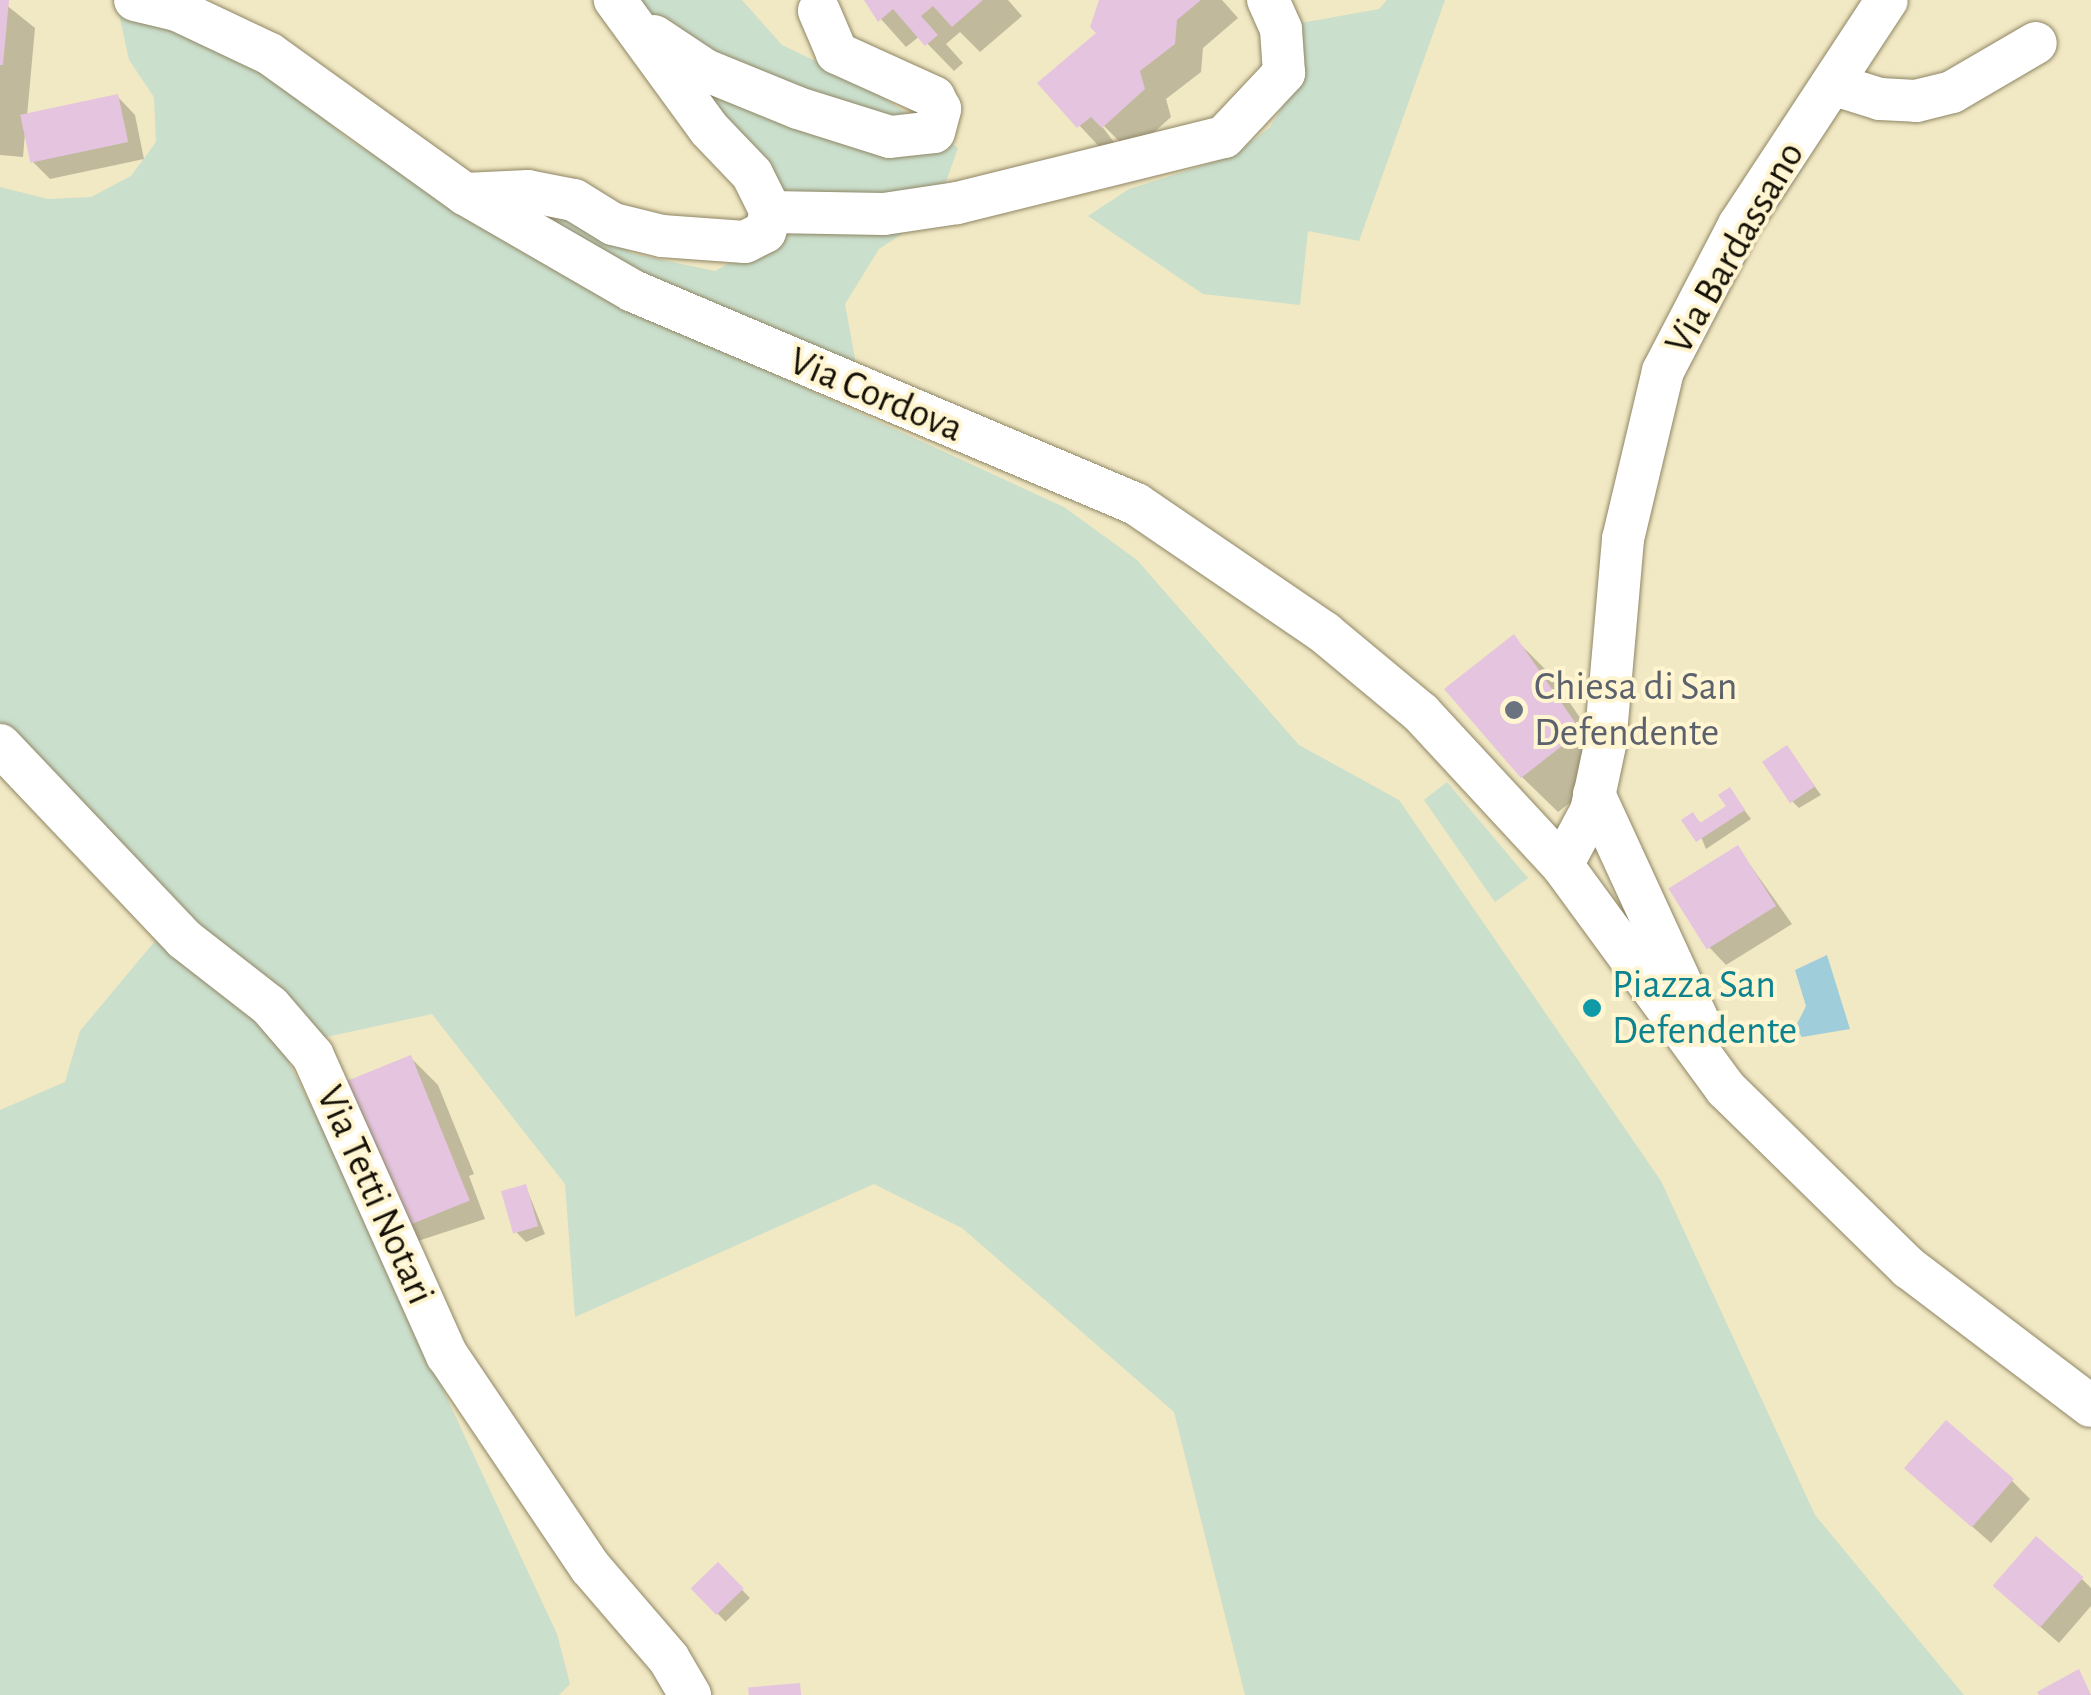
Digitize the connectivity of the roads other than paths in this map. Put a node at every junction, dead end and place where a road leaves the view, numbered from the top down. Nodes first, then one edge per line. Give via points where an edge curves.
1 (136, 0) edge
2 (1268, 0) edge
3 (1887, 0) edge
4 (624, 11) edge
5 (820, 12) dead end
6 (2036, 43) dead end
7 (1835, 84) junction
8 (465, 194) junction
9 (771, 212) junction
10 (0, 745) edge
11 (1594, 794) junction
12 (1562, 865) junction
13 (1726, 1089) junction
14 (2091, 1406) edge
15 (690, 1695) edge

1 - 8 street, Via Cordova via 178,10 270,54
2 - 9 street via 1282,28 1284,72 1224,137 957,203 884,214
3 - 7 street, Via Bardassano
4 - 5 street via 706,70 798,108 890,136 934,132 940,109 934,97 837,52
4 - 9 street via 709,129 752,174
6 - 7 street via 1952,92 1916,101 1880,100
7 - 11 street, Via Bardassano via 1739,225 1663,371 1624,538
8 - 9 street via 528,190 574,200 613,224 702,240 745,242 765,232
8 - 12 street, Via Cordova via 634,291 1136,504 1325,633 1421,714
10 - 15 street, Via Tetti Notari via 184,939 270,1006 313,1056 447,1355 590,1566
11 - 12 street, Via Bardassano
11 - 13 street
12 - 13 street, Via Cordova
13 - 14 street via 1909,1268

